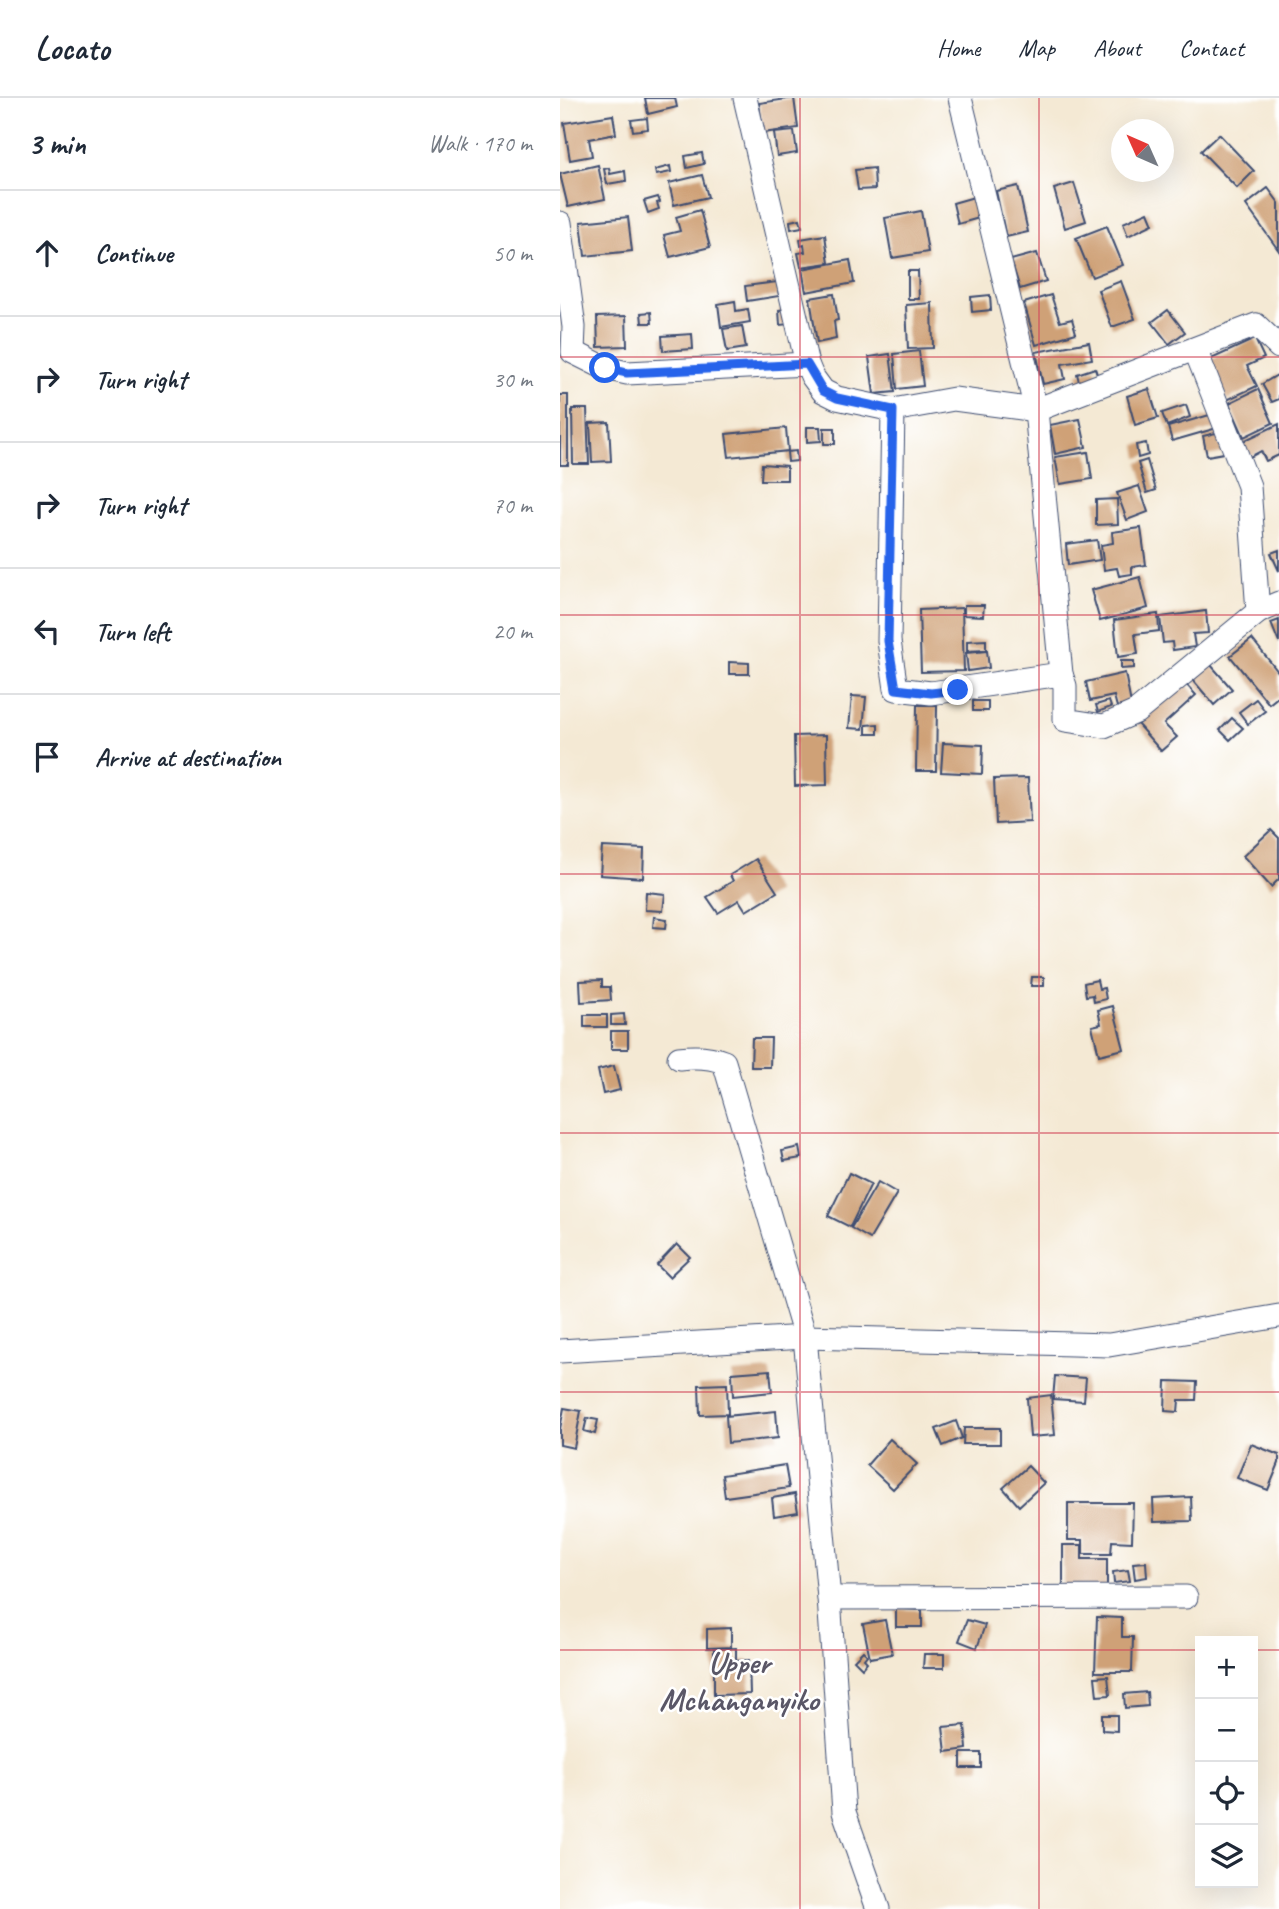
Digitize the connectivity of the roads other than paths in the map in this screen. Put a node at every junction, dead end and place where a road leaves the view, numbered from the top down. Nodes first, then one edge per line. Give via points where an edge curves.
1 (744, 98) edge
2 (960, 98) edge
3 (560, 223) edge
4 (1279, 347) edge
5 (1195, 349) junction
6 (807, 364) junction
7 (893, 410) junction
8 (1036, 410) junction
9 (1268, 607) edge
10 (1061, 674) junction
11 (679, 1058) dead end
12 (1279, 1316) edge
13 (805, 1337) junction
14 (560, 1351) edge
15 (1186, 1597) dead end
16 (828, 1598) junction
17 (878, 1909) edge

1 - 6 street
2 - 8 street
3 - 6 street via 573,352 627,373
4 - 5 street via 1256,326
5 - 8 street
5 - 9 street via 1249,486
6 - 7 street via 823,391
7 - 8 street via 954,400
7 - 10 street via 888,641 896,689 931,693
8 - 10 street
9 - 10 street via 1136,712 1104,726 1065,720
11 - 13 street via 697,1056 724,1062
12 - 13 street via 1109,1345
13 - 14 street
13 - 16 street
15 - 16 street
16 - 17 street via 844,1812

